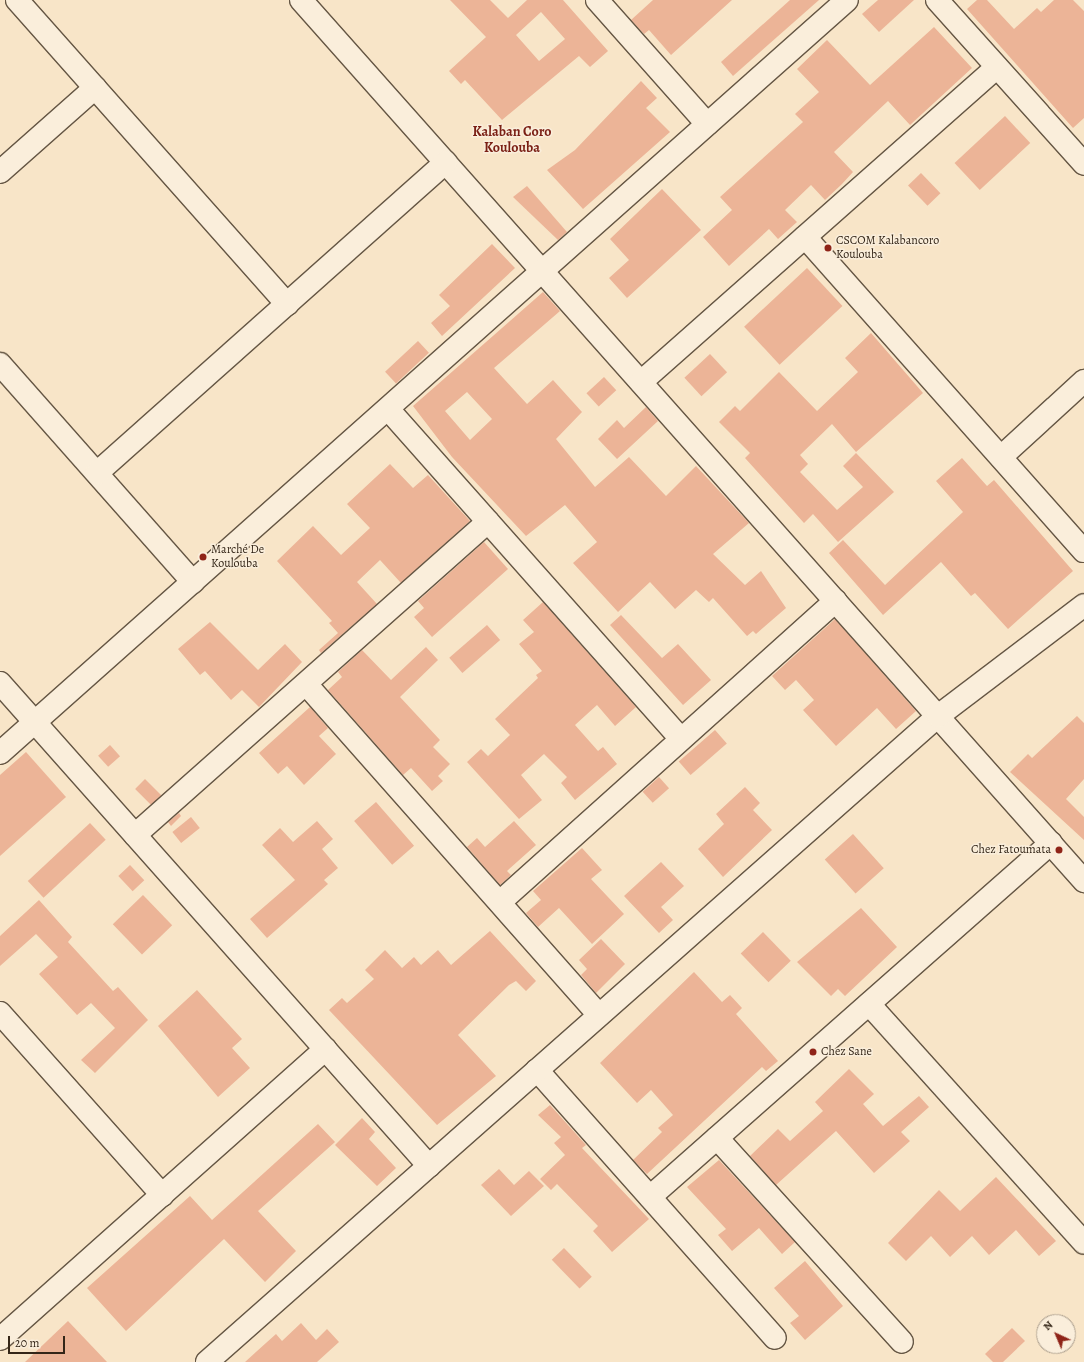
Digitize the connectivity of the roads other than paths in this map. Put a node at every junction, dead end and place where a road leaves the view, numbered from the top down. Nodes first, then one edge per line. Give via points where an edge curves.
1 (17, 0) edge
2 (301, 0) edge
3 (847, 0) edge
4 (937, 0) edge
5 (605, 3) edge
6 (997, 67) junction
7 (95, 88) junction
8 (707, 124) junction
9 (446, 162) junction
10 (1084, 164) edge
11 (0, 172) edge
12 (805, 237) junction
13 (542, 271) junction
14 (287, 304) junction
15 (0, 364) edge
16 (1084, 381) edge
17 (641, 382) junction
18 (388, 409) junction
19 (1001, 456) junction
20 (97, 473) junction
21 (488, 522) junction
22 (1084, 550) edge
23 (193, 582) junction
24 (836, 601) junction
25 (1084, 604) edge
26 (0, 683) edge
27 (306, 684) junction
28 (938, 716) junction
29 (35, 722) junction
30 (681, 740) junction
31 (0, 753) edge
32 (135, 835) junction
33 (1051, 843) junction
34 (1084, 881) edge
35 (500, 902) junction
36 (869, 1004) junction
37 (0, 1013) edge
38 (599, 1015) junction
39 (326, 1050) junction
40 (537, 1070) junction
41 (717, 1138) junction
42 (429, 1166) junction
43 (162, 1195) junction
44 (650, 1197) junction
45 (1084, 1243) edge
46 (775, 1338) dead end
47 (0, 1339) edge
48 (902, 1342) dead end
49 (207, 1362) edge

1 - 7 street
2 - 9 street
3 - 8 street
4 - 6 street
5 - 8 street
6 - 10 street
6 - 12 street
7 - 11 street
7 - 14 street
8 - 13 street
9 - 13 street
9 - 14 street
12 - 17 street
12 - 19 street
13 - 17 street
13 - 18 street
14 - 20 street
15 - 20 street
16 - 19 street
17 - 24 street
18 - 21 street
18 - 23 street
19 - 22 street
20 - 23 street
21 - 27 street
21 - 30 street
23 - 29 street
24 - 28 street
24 - 30 street
25 - 28 street
26 - 29 street
27 - 32 street
27 - 35 street
28 - 33 street
28 - 38 street
29 - 31 street
29 - 32 street
30 - 35 street
32 - 39 street
33 - 34 street
33 - 36 street
35 - 38 street
36 - 41 street
36 - 45 street
37 - 43 street
38 - 40 street
39 - 42 street
39 - 43 street
40 - 42 street
40 - 44 street
41 - 44 street
41 - 48 street
42 - 49 street
43 - 47 street
44 - 46 street

